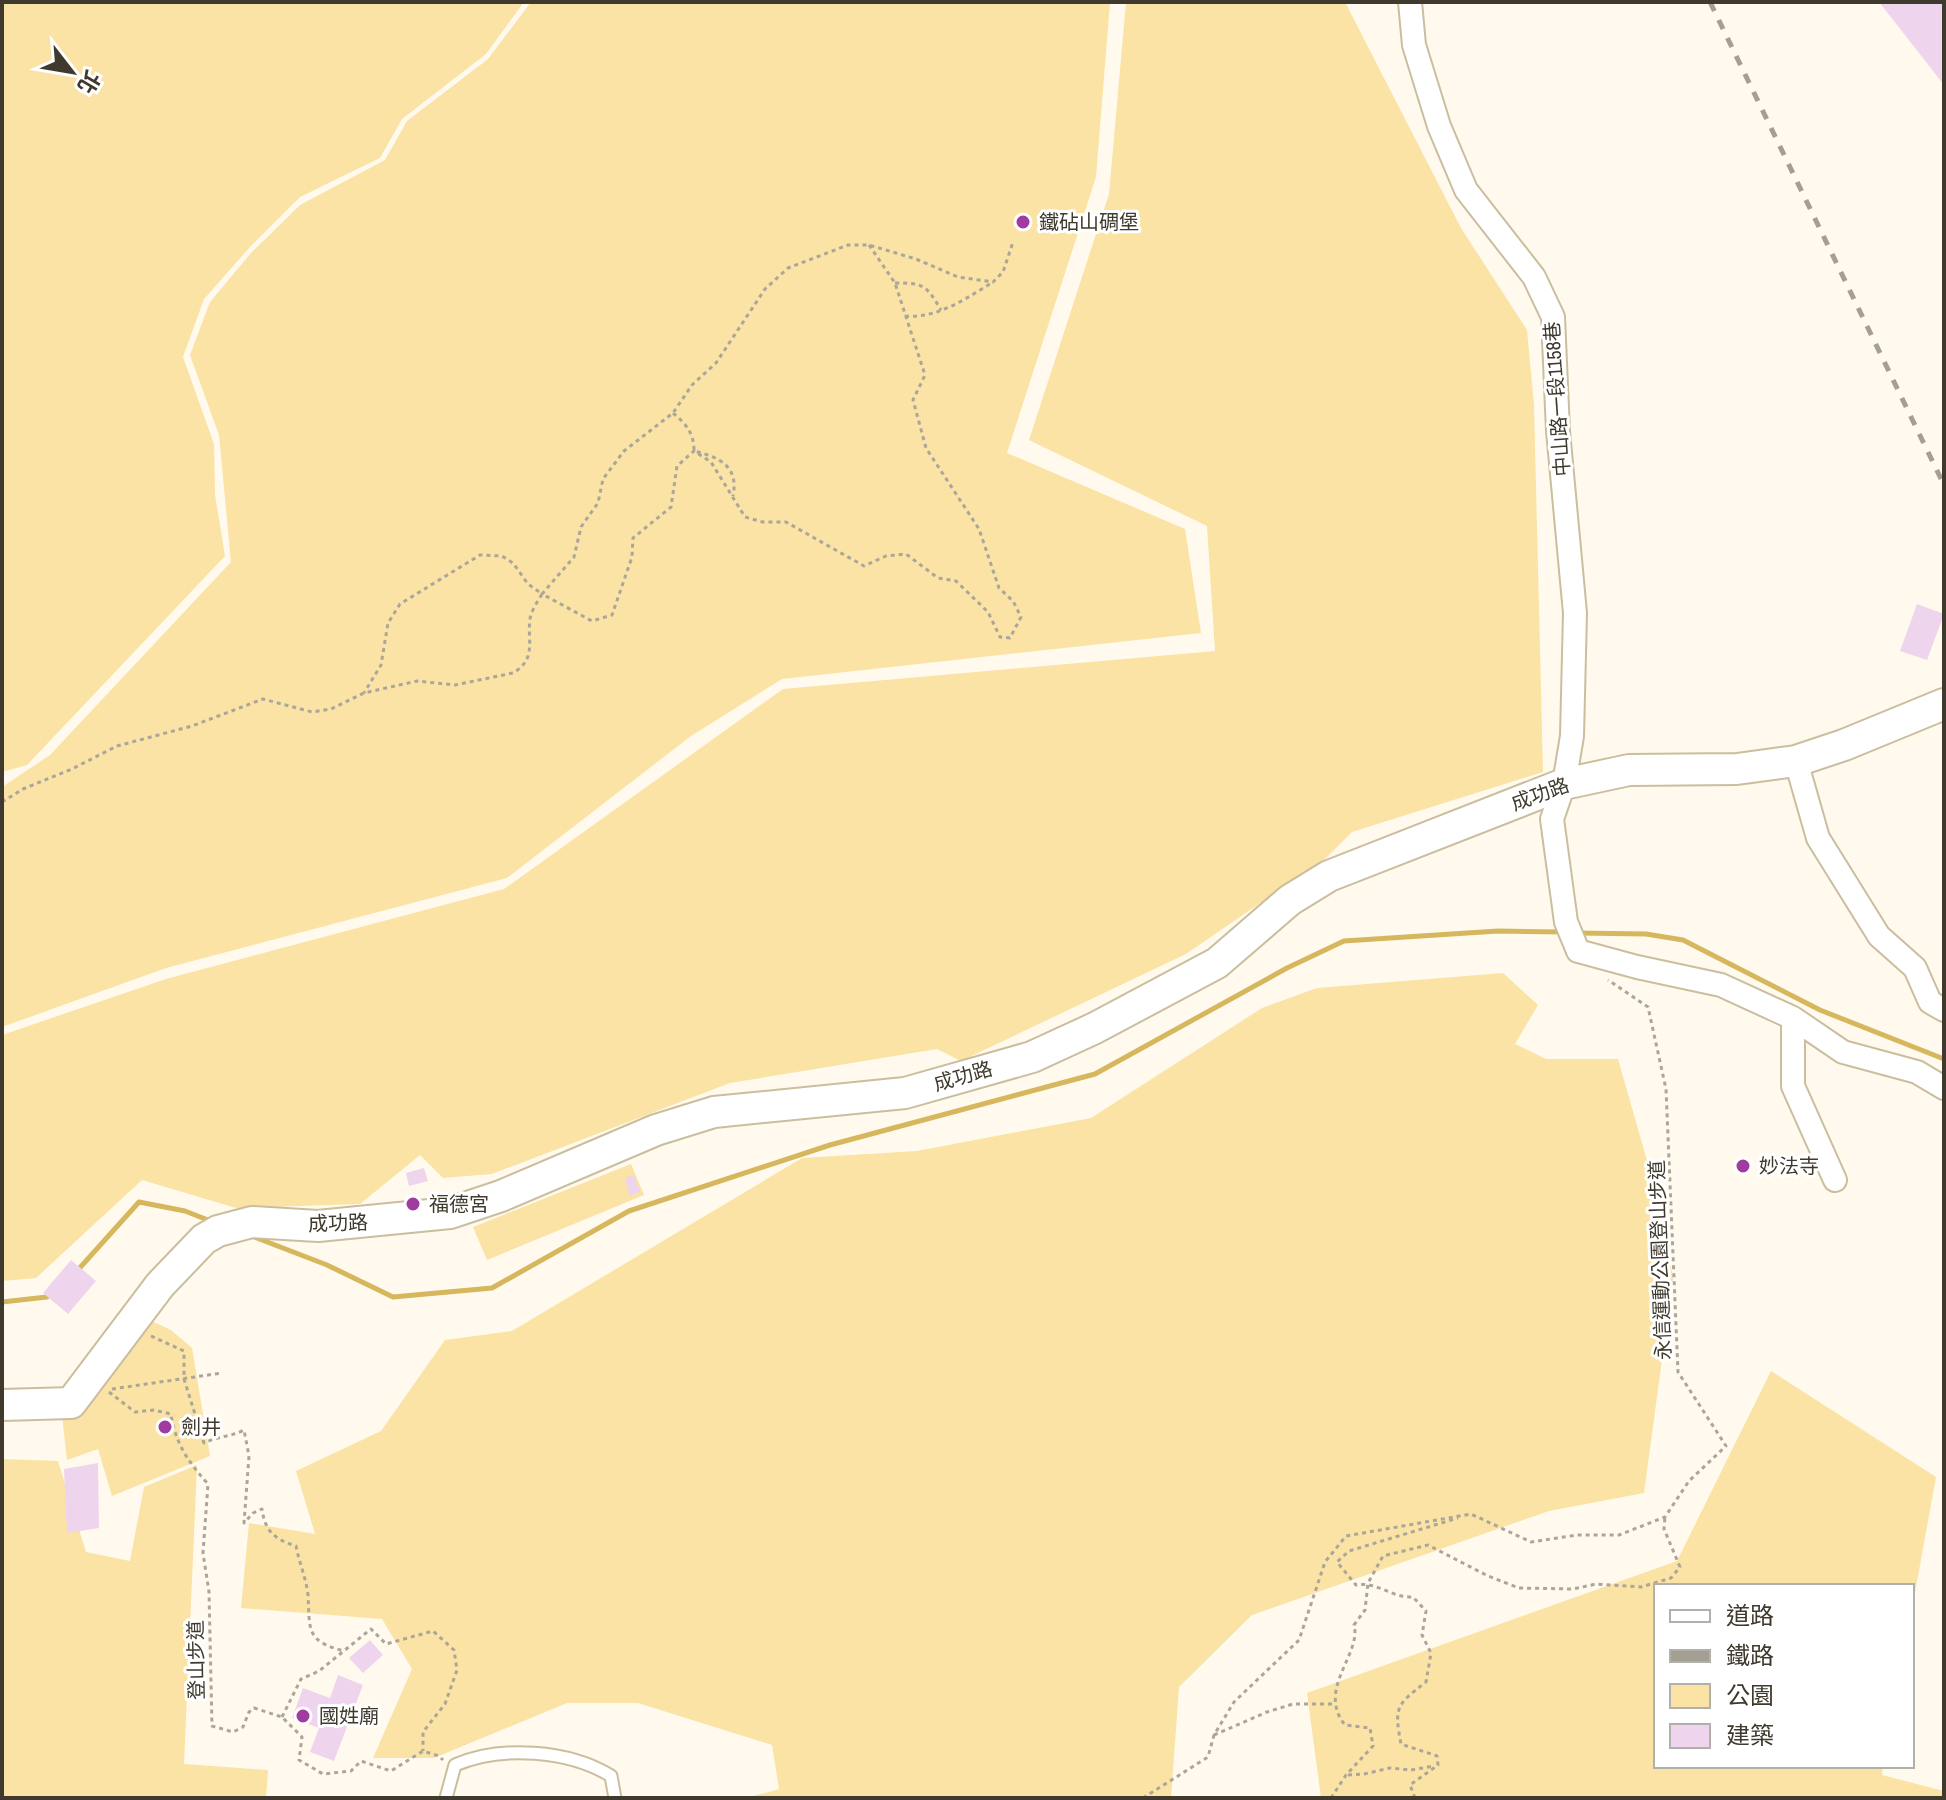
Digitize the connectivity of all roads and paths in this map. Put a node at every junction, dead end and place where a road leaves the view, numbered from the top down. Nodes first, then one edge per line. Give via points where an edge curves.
1 (1410, 2) edge
2 (1013, 242) dead end
3 (869, 245) junction
4 (993, 282) junction
5 (895, 283) junction
6 (941, 310) junction
7 (905, 316) junction
8 (673, 413) junction
9 (694, 451) junction
10 (733, 498) junction
11 (542, 594) junction
12 (364, 693) junction
13 (1944, 704) edge
14 (1796, 761) junction
15 (1564, 784) junction
16 (2, 802) edge
17 (1604, 978) dead end
18 (1944, 1010) edge
19 (1793, 1018) junction
20 (1944, 1088) edge
21 (1835, 1180) dead end
22 (129, 1326) junction
23 (222, 1373) dead end
24 (184, 1379) junction
25 (109, 1389) junction
26 (71, 1403) junction
27 (2, 1405) edge
28 (1471, 1514) junction
29 (1665, 1517) junction
30 (1368, 1583) junction
31 (344, 1651) junction
32 (1336, 1704) junction
33 (282, 1717) junction
34 (1214, 1735) junction
35 (423, 1751) junction
36 (1438, 1765) junction
37 (452, 1770) junction
38 (1346, 1775) junction
39 (446, 1798) edge
40 (615, 1798) edge
41 (1143, 1798) edge
42 (1331, 1798) edge
43 (1415, 1798) edge

1 - 15 street, 中山路一段1158巷 via 1414,45 1466,190 1534,277 1553,317 1575,613 1572,736
2 - 4 path via 1003,272
3 - 4 path via 958,277
3 - 5 path
3 - 8 path via 848,245 788,268 765,289 716,363
4 - 6 path
5 - 6 path via 928,288
5 - 7 path
6 - 7 path
7 - 10 path via 925,375 913,400 926,448 979,529 999,588 1021,617 1010,638 1000,637 988,612 956,581 938,578 906,554 864,566 786,522 745,517
8 - 9 path via 687,425
8 - 11 path via 624,451 603,479 574,557
9 - 10 path via 711,462
9 - 10 path via 716,456 730,467
9 - 11 path via 677,466 671,507 633,538 632,557 612,615 592,621
11 - 12 path via 530,617 529,658 513,673 455,685 417,681
11 - 12 path via 502,556 480,555 400,604 388,623 381,665
12 - 16 path via 312,712 263,699 117,746
13 - 14 street, 成功路
14 - 15 street, 成功路 via 1737,769 1629,770
14 - 18 street via 1818,838 1879,936 1915,968 1930,1002
15 - 19 street, 中山路一段1158巷 via 1552,819 1570,932 1578,951 1721,985
15 - 22 street, 成功路 via 1329,876 1290,900 1217,963 1032,1057 905,1093 714,1112 450,1213 318,1226 252,1222 229,1228 204,1239
17 - 29 path, 永信運動公園登山步道 via 1648,1007 1666,1089 1678,1372 1726,1446 1689,1481
19 - 20 street via 1843,1052 1917,1072
19 - 21 street via 1793,1086
22 - 24 path via 184,1351
22 - 26 street, 成功路
23 - 24 path
24 - 25 path
24 - 31 path via 204,1443 244,1430 249,1456 244,1523 262,1509 270,1533 296,1546 310,1630 319,1641
25 - 26 street
25 - 33 path, 登山步道 via 135,1412 171,1414 173,1431 189,1462 208,1484 203,1553 212,1726 233,1732 243,1727 254,1708
26 - 27 street
28 - 29 path via 1531,1542 1619,1535
28 - 30 path via 1349,1551 1337,1562 1356,1585
28 - 34 path via 1346,1536 1325,1562 1299,1640 1234,1702
29 - 30 path via 1664,1529 1680,1567 1671,1578 1641,1587 1519,1588 1428,1545 1383,1556
30 - 32 path via 1365,1610 1354,1625 1357,1636 1339,1676
30 - 36 path via 1399,1597 1413,1597 1426,1611 1422,1635 1431,1653 1426,1682 1405,1699 1396,1715 1401,1744 1437,1756
31 - 33 path via 301,1679
31 - 35 path via 371,1629 386,1644 433,1631 454,1650 457,1670 445,1704 423,1732
32 - 34 path via 1293,1704
32 - 38 path via 1345,1725 1370,1728 1373,1746
33 - 35 path via 302,1737 299,1760 323,1774 351,1771 361,1761 391,1771
34 - 41 path via 1208,1757
35 - 37 path via 439,1756
36 - 38 path
36 - 43 path via 1410,1785
37 - 39 lane
37 - 40 lane via 471,1758 502,1753 572,1758 611,1776
38 - 42 path

